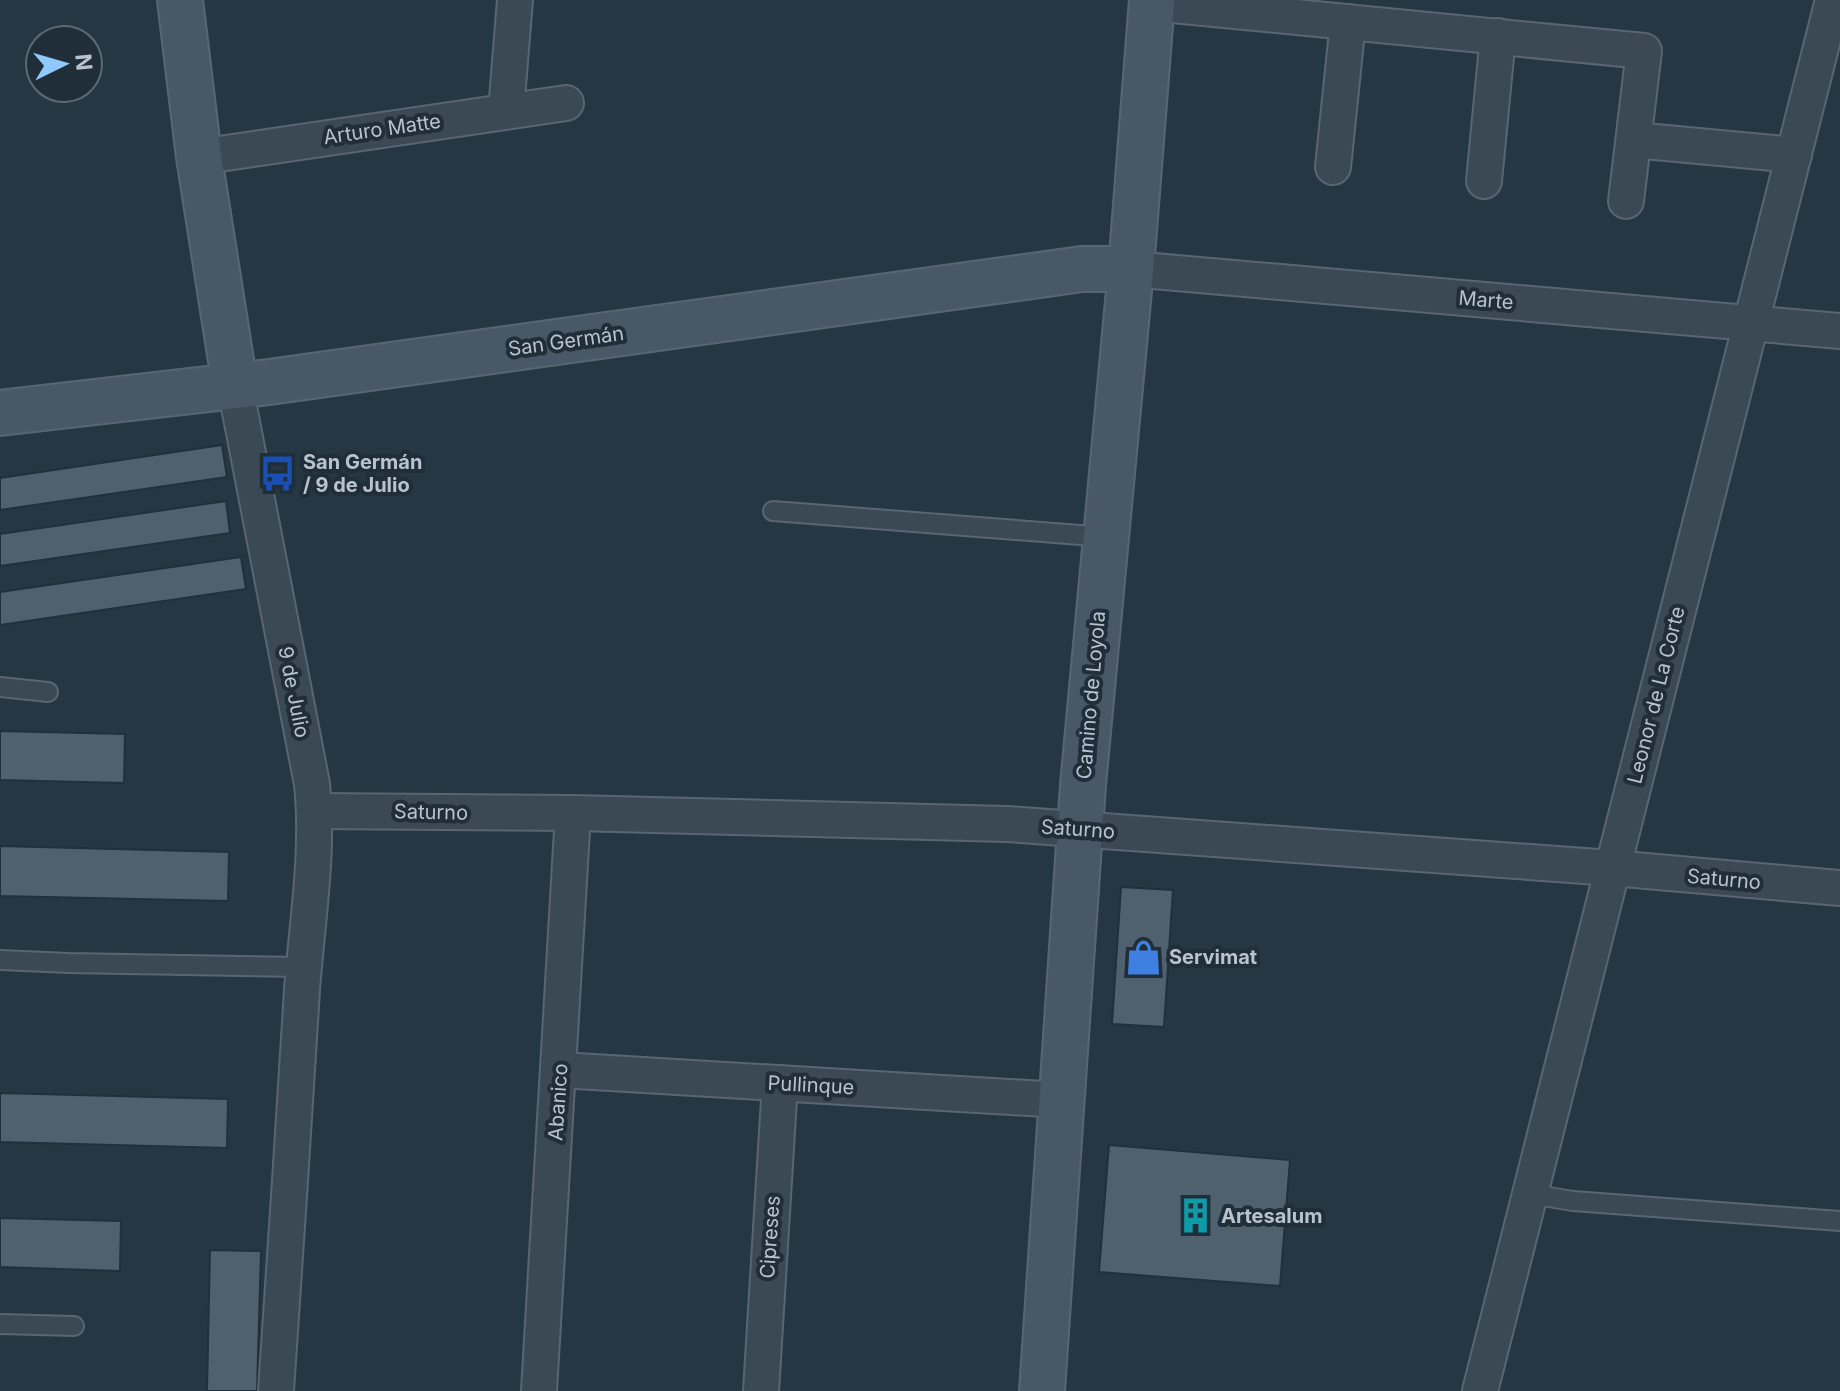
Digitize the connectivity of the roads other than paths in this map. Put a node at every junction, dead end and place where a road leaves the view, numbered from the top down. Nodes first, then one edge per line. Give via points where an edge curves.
1 (180, 0) edge
2 (515, 0) edge
3 (1833, 0) edge
4 (1152, 2) edge
5 (1348, 22) junction
6 (1498, 36) junction
7 (566, 103) dead end
8 (506, 111) junction
9 (1634, 140) junction
10 (1794, 155) junction
11 (199, 157) junction
12 (1333, 167) dead end
13 (1484, 181) dead end
14 (1626, 201) dead end
15 (1131, 269) junction
16 (1751, 323) junction
17 (1840, 331) edge
18 (235, 386) junction
19 (0, 413) edge
20 (773, 511) dead end
21 (1106, 537) junction
22 (0, 687) edge
23 (48, 692) dead end
24 (315, 811) junction
25 (573, 813) junction
26 (1080, 829) junction
27 (1612, 868) junction
28 (1840, 888) edge
29 (0, 960) edge
30 (304, 967) junction
31 (560, 1070) junction
32 (780, 1083) junction
33 (1061, 1100) junction
34 (1530, 1194) junction
35 (1840, 1221) edge
36 (0, 1324) edge
37 (74, 1326) dead end
38 (276, 1391) edge
39 (539, 1391) edge
40 (761, 1391) edge
41 (1042, 1391) edge
42 (1480, 1391) edge

1 - 11 street, 9 de Julio
2 - 8 street
3 - 10 street, Leonor de La Corte
4 - 5 street
4 - 15 street, Camino de Loyola
5 - 6 street
5 - 12 street
6 - 9 street via 1644,51
6 - 13 street
7 - 8 street, Arturo Matte
8 - 11 street, Arturo Matte
9 - 10 street
9 - 14 street
10 - 16 street, Leonor de La Corte
11 - 18 street, 9 de Julio
15 - 16 street, Marte
15 - 18 street, San Germán via 1082,269
15 - 21 street, Camino de Loyola
16 - 17 street, Marte
16 - 27 street, Leonor de La Corte
18 - 19 street, San Germán
18 - 24 street, 9 de Julio
20 - 21 lane
21 - 26 street, Camino de Loyola
22 - 23 lane
24 - 25 street, Saturno
24 - 30 street, 9 de Julio
25 - 26 street, Saturno
25 - 31 street, Abanico
26 - 27 street, Saturno
26 - 33 street, Camino de Loyola
27 - 28 street, Saturno
27 - 34 street, Leonor de La Corte
29 - 30 lane
30 - 38 street, 9 de Julio
31 - 32 street, Pullinque
31 - 39 street, Abanico
32 - 33 street, Pullinque
32 - 40 street, Cipreses
33 - 41 street, Camino de Loyola
34 - 35 lane
34 - 42 street, Leonor de La Corte
36 - 37 lane

